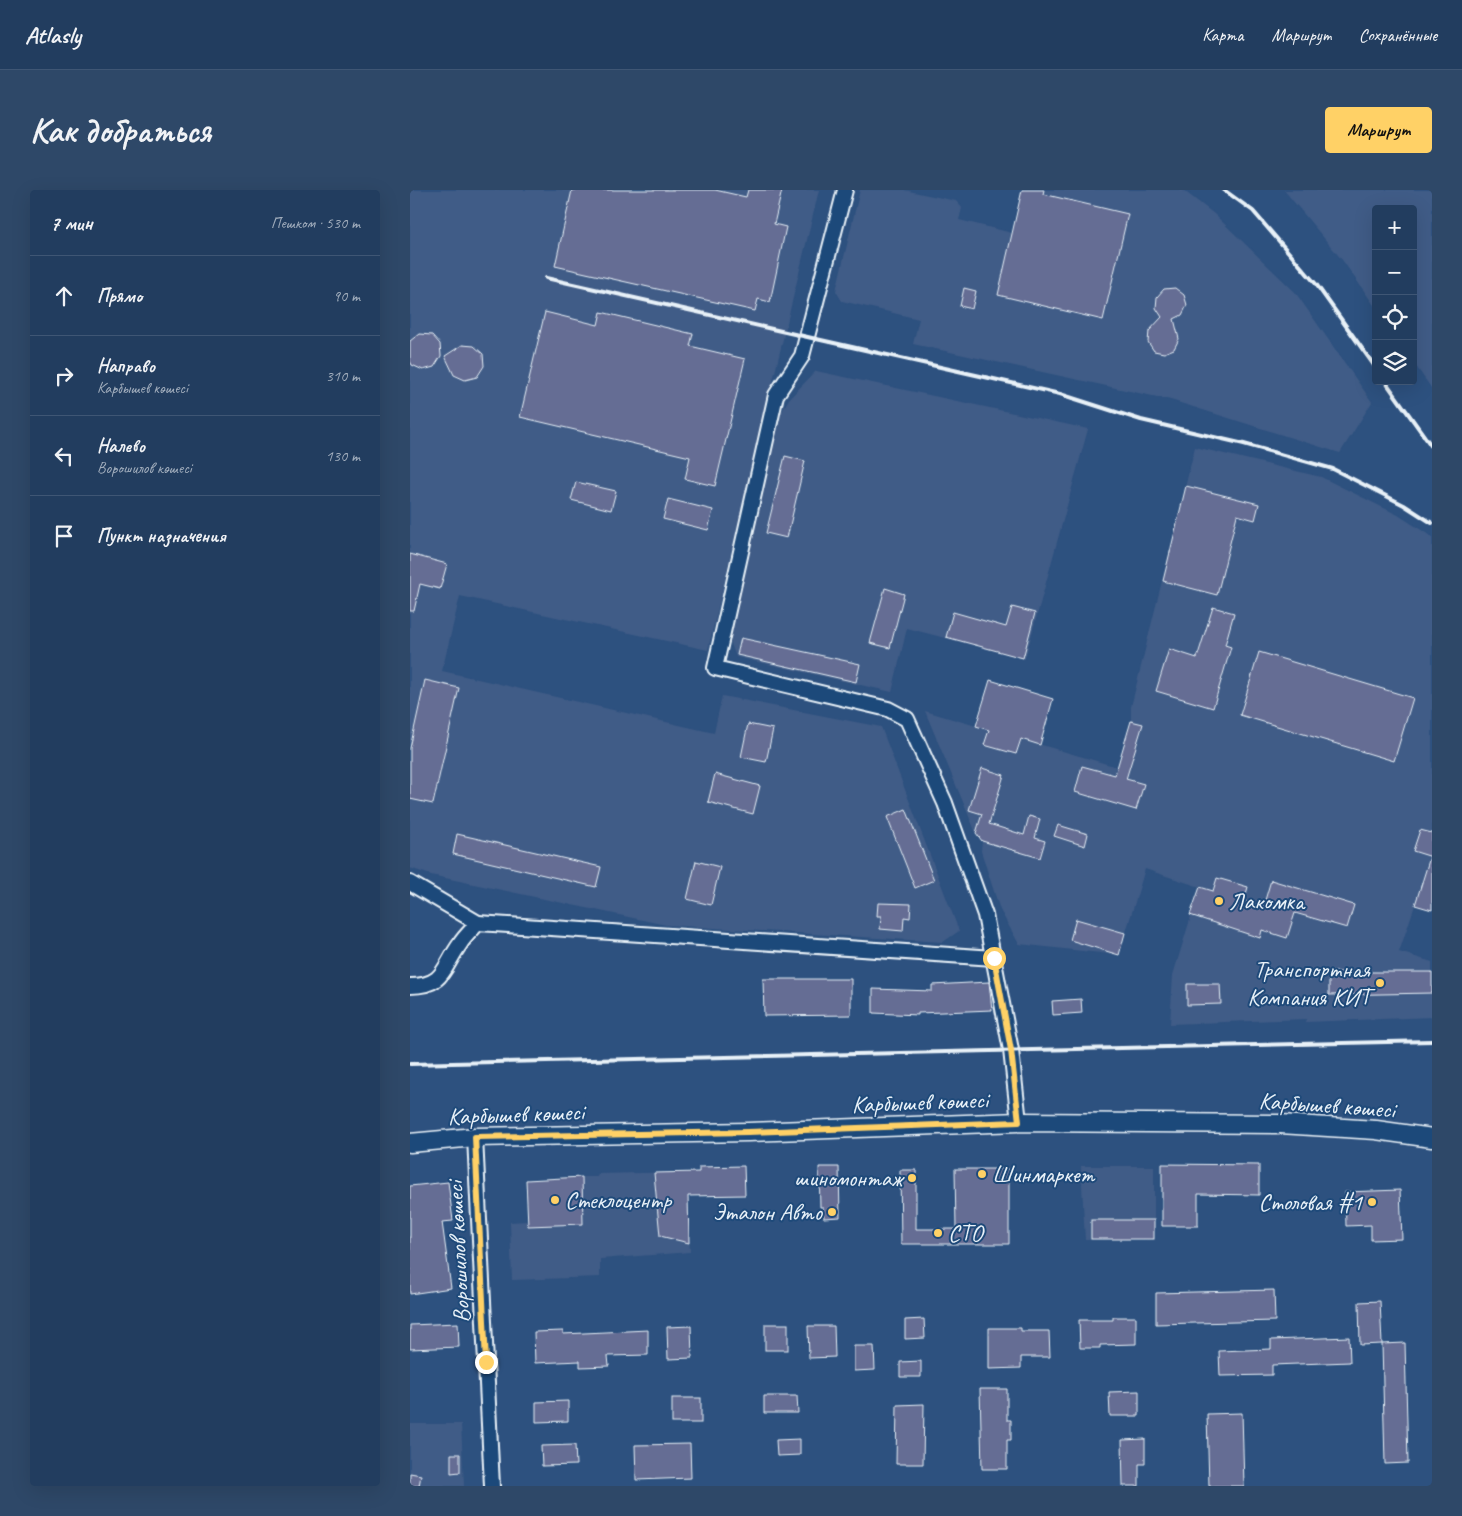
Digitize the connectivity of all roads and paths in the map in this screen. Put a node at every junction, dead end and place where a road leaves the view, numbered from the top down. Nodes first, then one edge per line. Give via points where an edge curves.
1 (845, 190) edge
2 (410, 883) edge
3 (478, 923) junction
4 (994, 958) junction
5 (410, 986) edge
6 (1019, 1122) junction
7 (475, 1137) junction
8 (1432, 1138) edge
9 (410, 1143) edge
10 (492, 1486) edge

1 - 4 street via 802,356 776,395 715,668 888,709 907,719 945,803 985,915
2 - 3 street
3 - 4 street
3 - 5 street via 460,943 440,978 423,986
4 - 6 street via 1011,1050
6 - 7 main road, Карбышев көшесі via 748,1132
6 - 8 main road, Карбышев көшесі via 1280,1124 1376,1130
7 - 9 main road, Карбышев көшесі
7 - 10 street, Ворошилов көшесі

